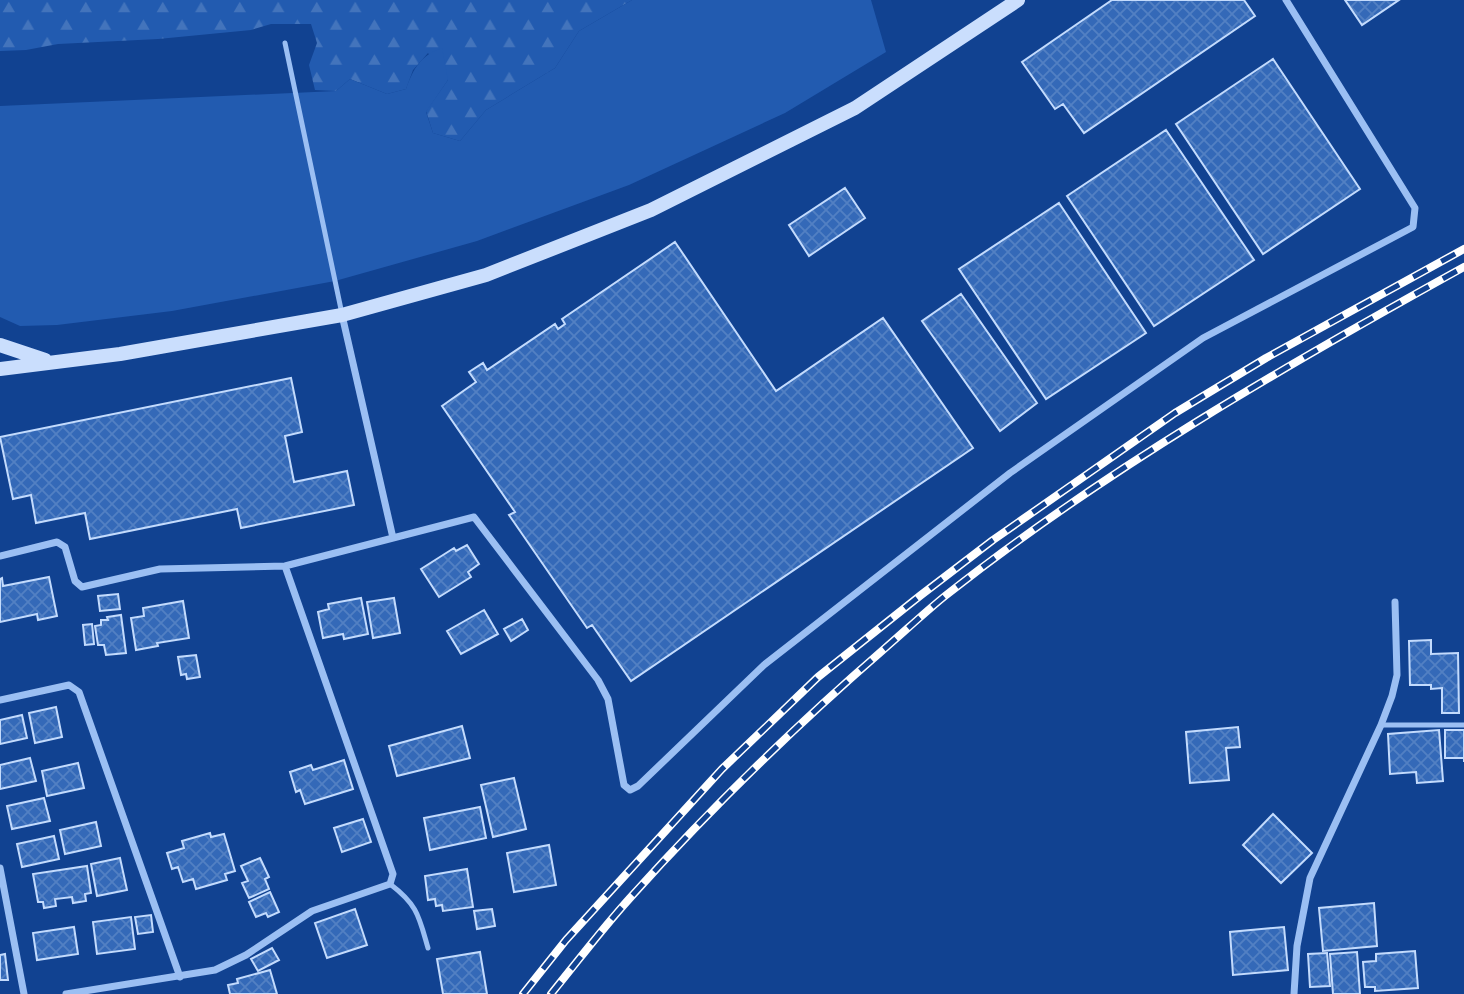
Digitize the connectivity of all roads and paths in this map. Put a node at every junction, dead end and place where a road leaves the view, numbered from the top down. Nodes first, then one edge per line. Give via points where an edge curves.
1 (1018, 0) edge
2 (1286, 0) edge
3 (285, 43) dead end
4 (342, 315) junction
5 (0, 345) edge
6 (49, 361) junction
7 (0, 369) edge
8 (393, 538) junction
9 (0, 556) edge
10 (285, 566) junction
11 (1395, 602) dead end
12 (0, 700) edge
13 (1381, 725) junction
14 (1464, 725) edge
15 (0, 868) edge
16 (390, 884) junction
17 (428, 948) dead end
18 (180, 977) junction
19 (24, 994) edge
20 (66, 994) edge
21 (1294, 994) edge

1 - 4 street via 855,108 651,210 486,275
2 - 8 street via 1415,208 1413,227 1203,338 1010,473 764,665 638,786 630,790 624,785 608,699 598,680 474,517
3 - 4 lane
4 - 6 street via 158,348
4 - 8 street
5 - 6 street
6 - 7 street
8 - 10 street
9 - 10 street via 57,542 65,547 75,581 82,587 160,569
10 - 16 street via 393,874
11 - 13 street via 1397,675
12 - 18 street via 69,685 79,692
13 - 14 lane
13 - 21 street via 1310,878 1297,946
15 - 19 street
16 - 17 lane via 417,912
16 - 18 street via 312,911 246,956 215,970
18 - 20 street

